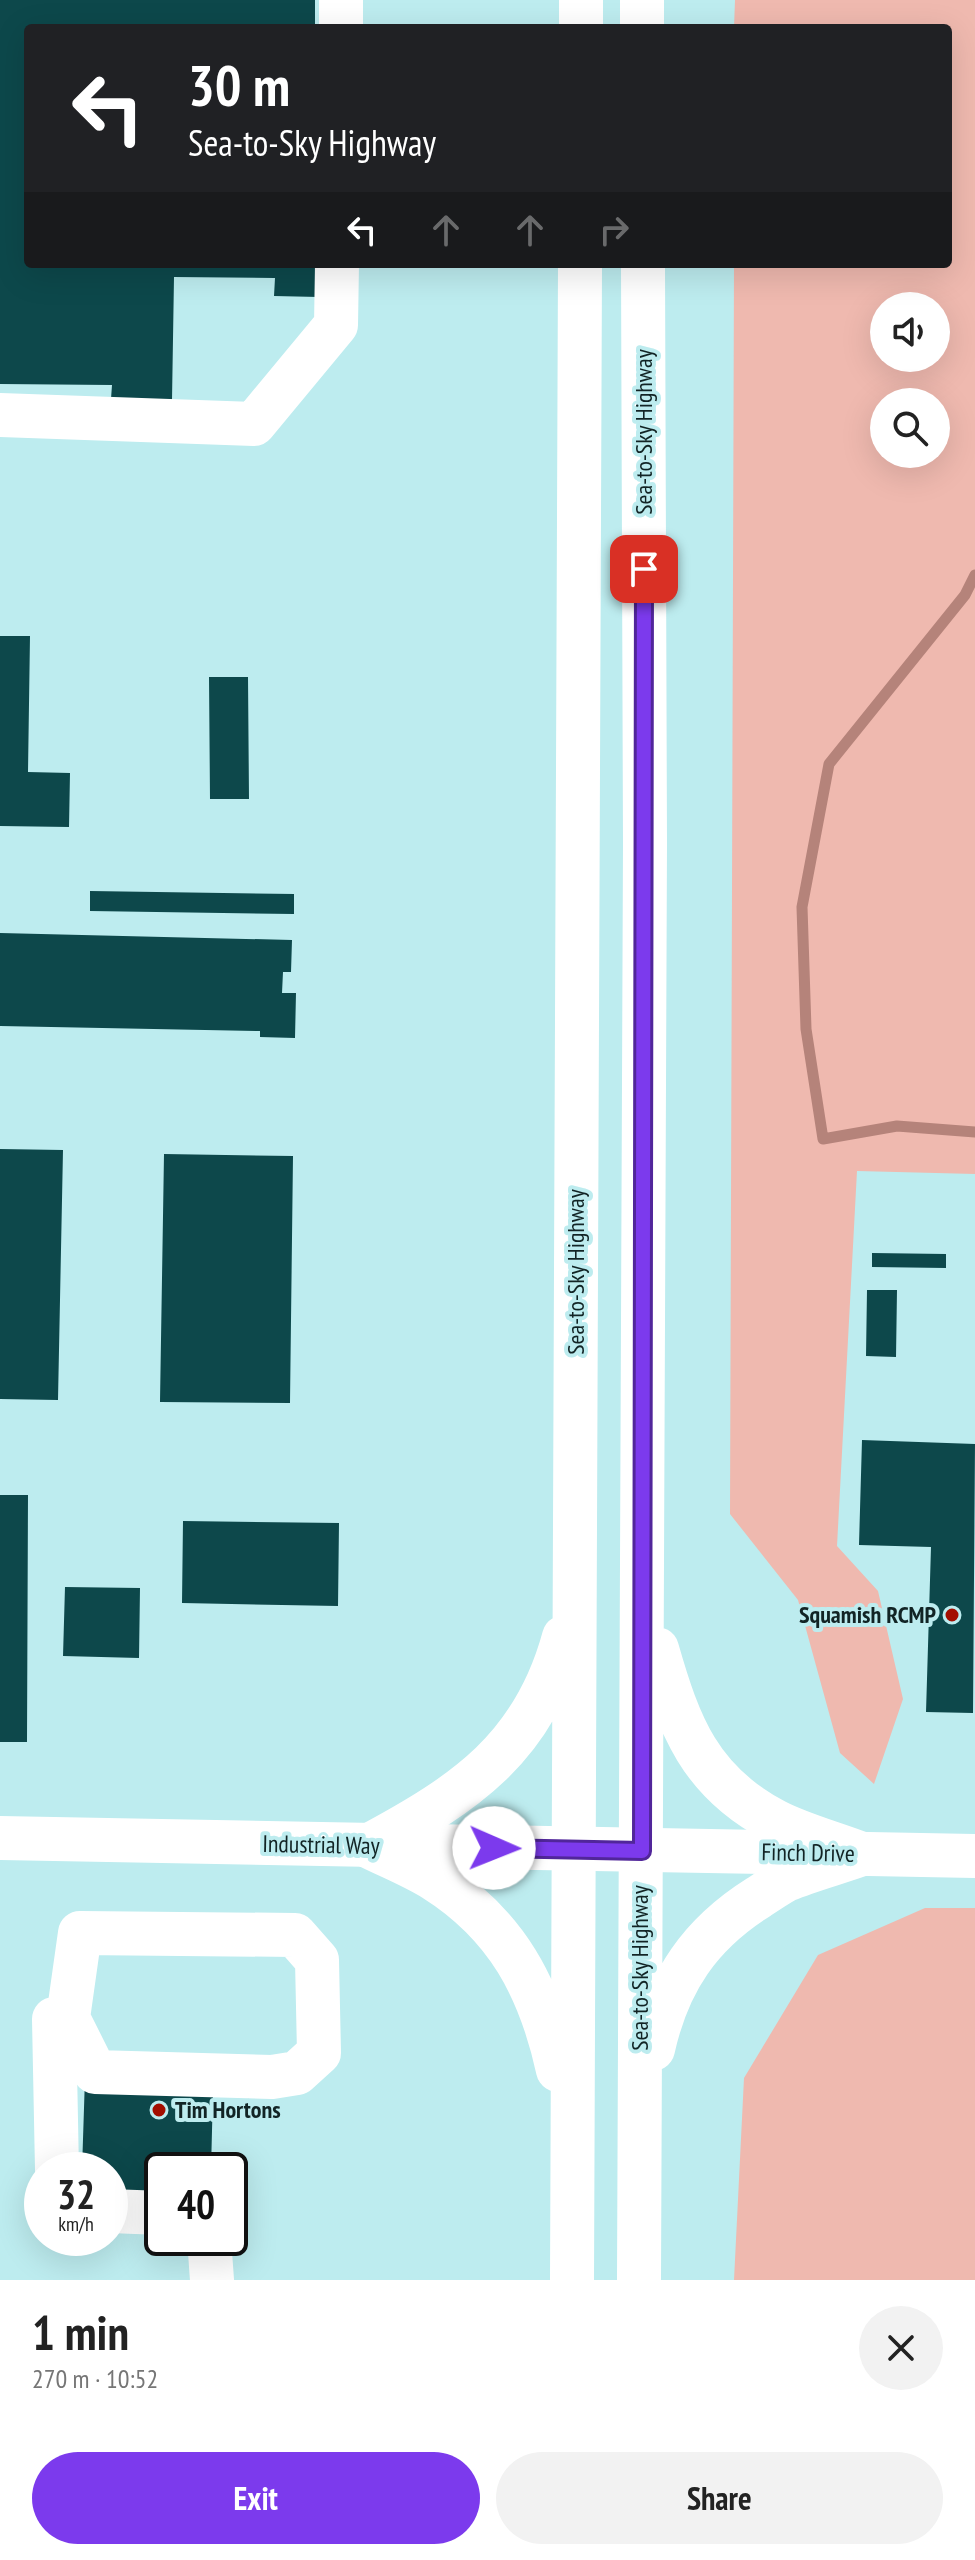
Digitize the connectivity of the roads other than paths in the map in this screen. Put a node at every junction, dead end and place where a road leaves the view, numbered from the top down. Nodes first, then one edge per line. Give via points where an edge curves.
1 (341, 0) edge
2 (581, 0) edge
3 (642, 0) edge
4 (341, 24) edge
5 (581, 24) edge
6 (642, 24) edge
7 (337, 268) edge
8 (580, 268) edge
9 (643, 268) edge
10 (0, 415) edge
11 (575, 1597) junction
12 (643, 1602) junction
13 (0, 1838) edge
14 (368, 1846) junction
15 (575, 1850) junction
16 (642, 1851) junction
17 (862, 1854) junction
18 (975, 1856) edge
19 (54, 2019) dead end
20 (272, 2077) joint
21 (640, 2110) junction
22 (573, 2138) junction
23 (57, 2152) edge
24 (210, 2256) edge
25 (212, 2280) edge
26 (572, 2280) edge
27 (639, 2280) edge

1 - 4 main road
2 - 5 main road
3 - 6 main road
7 - 10 main road via 336,325 254,424
8 - 11 main road, Sea-to-Sky Highway
9 - 12 main road, Sea-to-Sky Highway
11 - 14 main road via 558,1658 533,1714 505,1751 473,1782 424,1816
11 - 15 main road, Sea-to-Sky Highway
12 - 16 main road, Sea-to-Sky Highway
12 - 17 main road via 672,1704 695,1751 718,1779 740,1800 777,1822
13 - 14 main road, Industrial Way
14 - 15 main road, Industrial Way
14 - 22 main road via 434,1879 474,1908 508,1944 549,2028
15 - 16 main road, Industrial Way
15 - 22 main road, Sea-to-Sky Highway
16 - 17 main road, Finch Drive
16 - 21 main road, Sea-to-Sky Highway
17 - 18 main road, Finch Drive
17 - 21 main road via 784,1881 737,1910 703,1942 660,2015
19 - 23 main road
20 - 20 main road via 95,2072 68,2018 80,1933 295,1935 317,1960 319,2053 297,2073
21 - 27 main road, Sea-to-Sky Highway
22 - 26 main road, Sea-to-Sky Highway
24 - 25 main road

